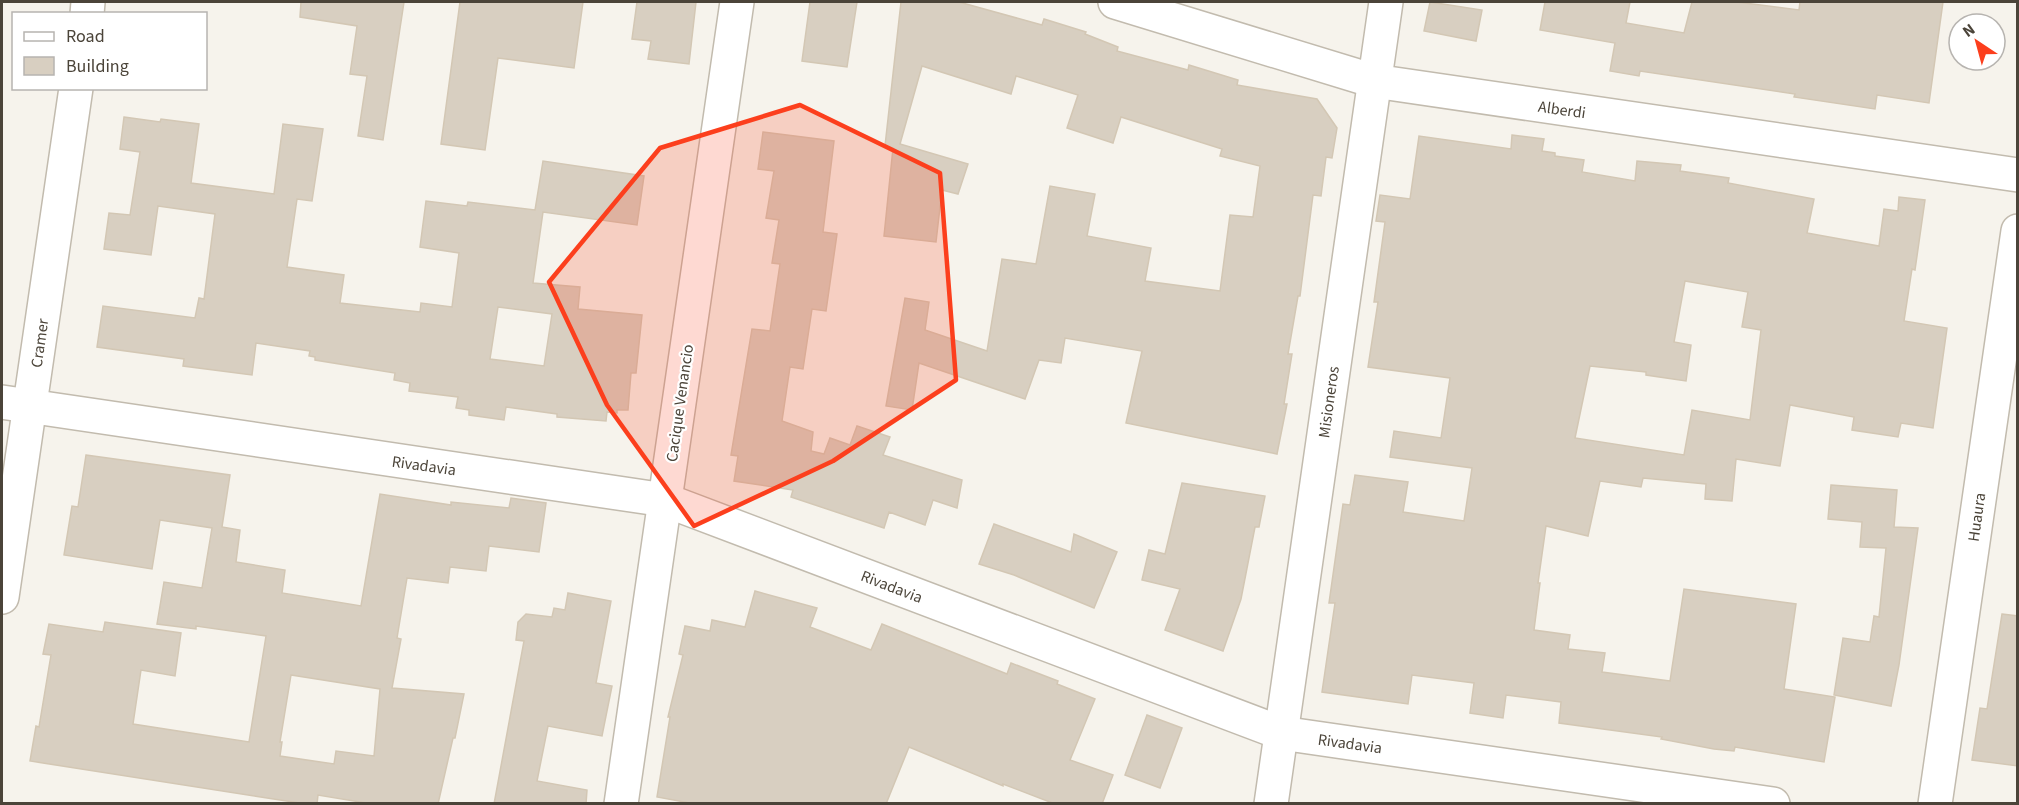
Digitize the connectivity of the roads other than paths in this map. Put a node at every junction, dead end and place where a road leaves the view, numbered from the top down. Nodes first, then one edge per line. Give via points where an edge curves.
1 (737, 2) edge
2 (1115, 2) edge
3 (1386, 2) edge
4 (1374, 81) junction
5 (76, 90) edge
6 (2018, 176) edge
7 (2018, 231) edge
8 (15, 404) edge
9 (665, 500) junction
10 (2, 597) edge
11 (1281, 733) junction
12 (621, 804) edge
13 (1271, 804) edge
14 (1773, 804) edge
15 (1935, 804) edge

1 - 9 street, Cacique Venancio
2 - 4 street, Alberdi
3 - 4 street, Misioneros
4 - 6 street, Alberdi
4 - 11 street, Misioneros
5 - 8 street, Cramer
7 - 15 street, Huaura
8 - 9 street, Rivadavia
8 - 10 street, Cramer
9 - 11 street, Rivadavia
9 - 12 street, Cacique Venancio
11 - 13 street, Misioneros
11 - 14 street, Rivadavia

